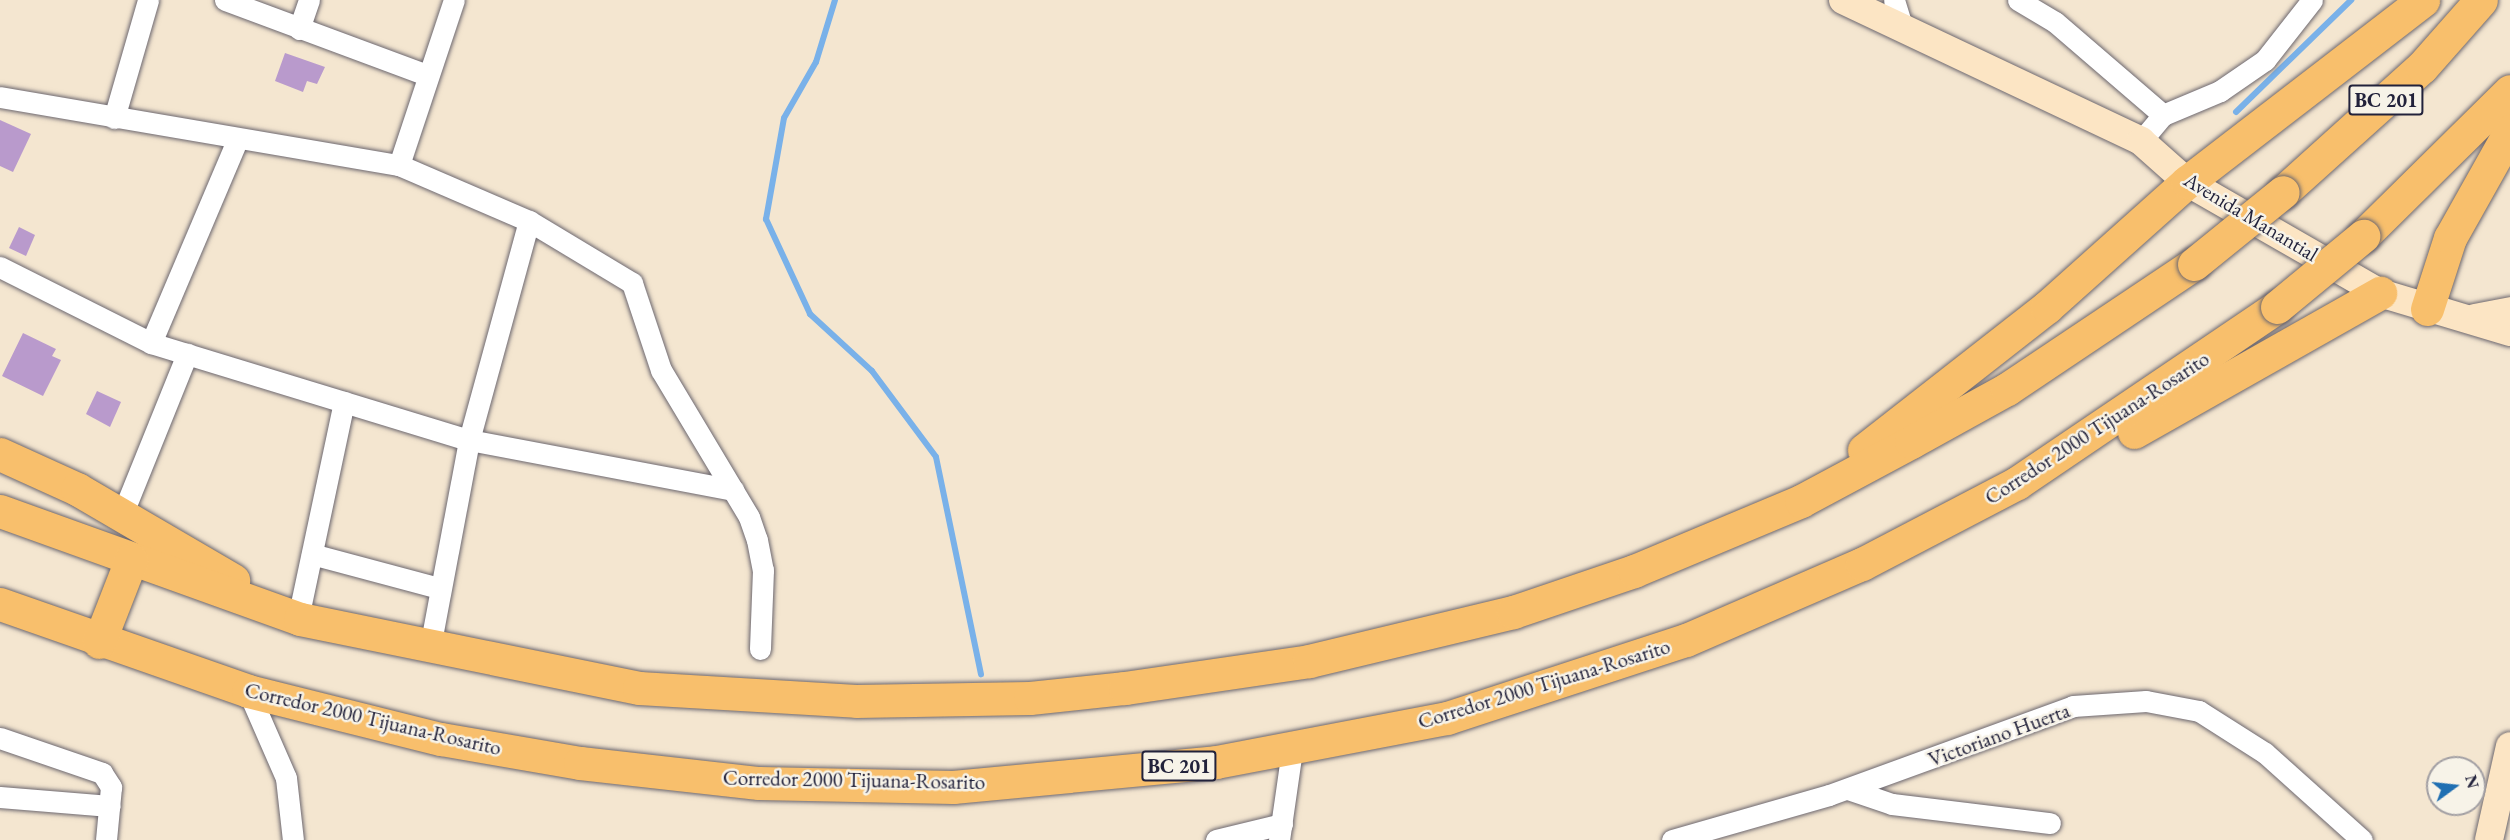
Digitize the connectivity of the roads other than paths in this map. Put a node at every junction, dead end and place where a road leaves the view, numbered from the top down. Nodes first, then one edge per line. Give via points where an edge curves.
1 (148, 0) edge
2 (225, 0) edge
3 (309, 0) edge
4 (454, 0) edge
5 (1843, 0) edge
6 (1894, 0) edge
7 (2018, 0) edge
8 (2312, 0) edge
9 (2423, 0) edge
10 (2481, 0) edge
11 (1902, 27) junction
12 (299, 29) junction
13 (427, 75) junction
14 (2510, 91) edge
15 (0, 97) edge
16 (2163, 115) junction
17 (114, 118) junction
18 (2510, 131) edge
19 (237, 140) junction
20 (2141, 141) junction
21 (399, 165) junction
22 (2187, 182) junction
23 (530, 221) junction
24 (0, 267) edge
25 (2380, 293) junction
26 (2427, 309) junction
27 (2510, 310) edge
28 (2475, 318) junction
29 (2510, 332) edge
30 (150, 343) junction
31 (187, 354) junction
32 (344, 402) junction
33 (469, 440) junction
34 (0, 454) edge
35 (2017, 483) junction
36 (733, 490) junction
37 (1801, 501) junction
38 (0, 511) edge
39 (122, 515) junction
40 (312, 554) junction
41 (131, 560) junction
42 (439, 588) junction
43 (0, 604) edge
44 (299, 618) junction
45 (99, 642) junction
46 (430, 647) junction
47 (760, 650) dead end
48 (248, 691) junction
49 (0, 738) edge
50 (2510, 746) edge
51 (1292, 750) junction
52 (1848, 789) junction
53 (0, 797) edge
54 (110, 806) junction
55 (2050, 823) dead end
56 (1280, 832) edge
57 (106, 840) edge
58 (293, 840) edge
59 (1216, 840) edge
60 (1672, 840) edge
61 (2362, 840) edge
62 (2489, 840) edge

1 - 17 street
2 - 12 street
3 - 12 street
4 - 13 street
5 - 11 main road, Avenida Manantial
6 - 11 street
7 - 16 street via 2055,22
8 - 16 street via 2265,60 2220,91
9 - 22 highway
10 - 37 highway, BC 201, bridge via 2422,67 2283,192 2194,264 2007,389
11 - 20 main road, Avenida Manantial
12 - 13 street
13 - 21 street
14 - 35 highway, Corredor 2000 Tijuana-Rosarito / BC 201, bridge via 2363,236 2277,308
15 - 17 street
16 - 20 street
17 - 19 street
18 - 26 highway via 2454,229
19 - 21 street
19 - 30 street
20 - 22 main road, Avenida Manantial
21 - 23 street
22 - 25 main road, Avenida Manantial
22 - 37 highway via 2047,307
23 - 33 street
23 - 36 street via 632,283 661,370
24 - 30 street
25 - 26 main road, Avenida Manantial
25 - 35 highway via 2128,435
26 - 28 main road, Avenida Manantial
27 - 28 main road, Avenida Manantial
28 - 29 main road, Avenida Manantial
30 - 31 street
31 - 32 street
31 - 39 street
32 - 33 street
32 - 40 street
33 - 36 street
33 - 42 street
34 - 39 highway
35 - 51 highway, Corredor 2000 Tijuana-Rosarito / BC 201 via 1862,564 1686,640 1447,718
36 - 47 street via 749,517 763,570
37 - 46 highway, BC 201 via 1634,571 1513,612 1309,661 1125,688 1030,698 856,701 662,689
38 - 41 highway, BC 201
39 - 44 highway
40 - 42 street
40 - 44 street
41 - 44 highway, BC 201
41 - 45 highway
42 - 46 street
43 - 45 highway, Corredor 2000 Tijuana-Rosarito / BC 201
44 - 46 highway, BC 201
45 - 48 highway, Corredor 2000 Tijuana-Rosarito / BC 201
48 - 51 highway, Corredor 2000 Tijuana-Rosarito / BC 201 via 453,741 580,763 759,783 953,786
48 - 58 street via 286,778
49 - 54 street via 102,773 111,787
50 - 62 main road
51 - 56 street
52 - 55 street via 1892,804
52 - 60 street, Victoriano Huerta
52 - 61 street, Victoriano Huerta via 2073,706 2146,701 2199,711 2265,753
53 - 54 street
54 - 57 street
56 - 59 street

